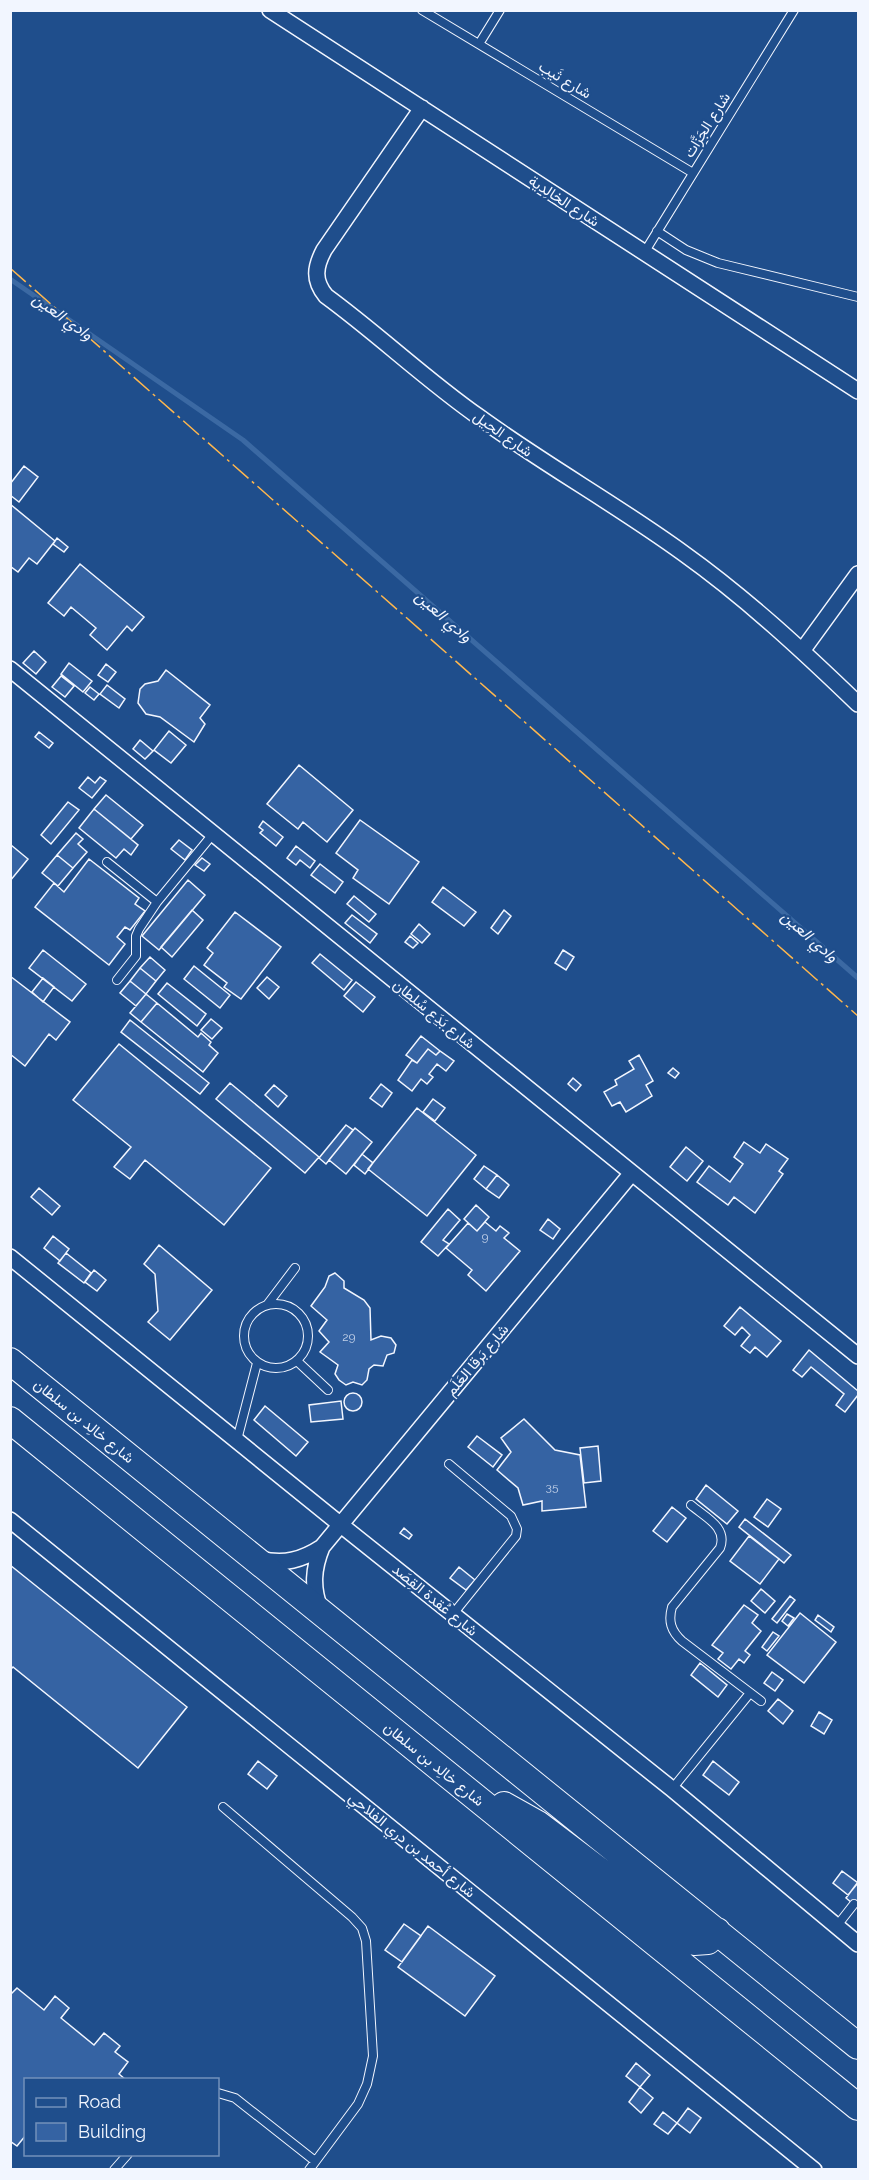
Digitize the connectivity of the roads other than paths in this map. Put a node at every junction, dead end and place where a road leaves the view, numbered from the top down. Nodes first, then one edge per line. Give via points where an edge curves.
1 (270, 10) edge
2 (422, 10) edge
3 (500, 10) edge
4 (794, 10) edge
5 (479, 44) junction
6 (422, 108) junction
7 (693, 173) junction
8 (657, 231) junction
9 (644, 253) junction
10 (858, 297) edge
11 (858, 391) edge
12 (858, 574) edge
13 (802, 651) junction
14 (10, 669) edge
15 (858, 704) edge
16 (213, 834) junction
17 (107, 862) dead end
18 (157, 902) junction
19 (117, 980) dead end
20 (631, 1174) junction
21 (10, 1257) edge
22 (295, 1268) dead end
23 (267, 1305) junction
24 (858, 1356) edge
25 (10, 1361) edge
26 (297, 1361) junction
27 (256, 1363) junction
28 (328, 1390) dead end
29 (10, 1420) edge
30 (236, 1441) junction
31 (449, 1464) dead end
32 (691, 1505) dead end
33 (10, 1520) edge
34 (341, 1525) junction
35 (322, 1547) junction
36 (255, 1558) junction
37 (321, 1611) junction
38 (453, 1614) junction
39 (750, 1693) junction
40 (761, 1701) dead end
41 (672, 1789) junction
42 (478, 1798) junction
43 (223, 1807) dead end
44 (854, 1904) dead end
45 (836, 1926) junction
46 (717, 1931) junction
47 (858, 1944) edge
48 (858, 2046) edge
49 (219, 2093) edge
50 (858, 2107) edge
51 (126, 2156) edge
52 (315, 2161) junction
53 (114, 2169) edge
54 (309, 2169) edge
55 (814, 2169) edge

1 - 6 street, شارع الخالِدية
2 - 5 lane, شارع ثَيب
3 - 5 lane
4 - 7 lane, شارع الجَزَّات
5 - 7 lane, شارع ثَيب
6 - 9 street, شارع الخالِدية
6 - 13 street, شارع الحِيل via 324,250 316,269 320,288 475,415 654,532 709,572
7 - 8 lane, شارع الجَزَّات
8 - 9 lane, شارع الجَزَّات
8 - 10 lane via 686,250 718,263
9 - 11 street, شارع الخالِدية
12 - 13 street
13 - 15 street, شارع الحِيل
14 - 16 street, شارع بَدَع سُلطان
16 - 18 lane
16 - 20 street, شارع بَدَع سُلطان
17 - 18 lane
18 - 19 lane via 136,936 136,956
20 - 24 street, شارع بَدَع سُلطان
20 - 34 street, شارع بَرقا العَلَم
21 - 30 street, شارع عُقدة القِصَد
22 - 23 lane
23 - 26 lane via 282,1304 305,1321 309,1335 306,1349
23 - 27 lane via 250,1317 243,1338
25 - 36 main road, شارع خالِد بن سلطان
26 - 27 lane via 284,1368 270,1369
26 - 28 lane
27 - 30 lane
29 - 42 main road, شارع خالِد بن سلطان
30 - 34 street, شارع عُقدة القِصَد
31 - 38 lane via 511,1516 517,1528 516,1536
32 - 39 lane via 718,1527 723,1541 672,1607 670,1626 682,1641
33 - 55 street, شارع أحمد بن دري الفلاحي
34 - 35 street, شارع بَرقا العَلَم
34 - 38 street, شارع عُقدة القِصَد
35 - 36 street, شارع بَرقا العَلَم via 290,1562
35 - 37 street, شارع بَرقا العَلَم via 313,1579
36 - 37 main road, شارع خالِد بن سلطان
37 - 46 main road, شارع خالِد بن سلطان
38 - 41 street, شارع عُقدة القِصَد
39 - 40 lane
39 - 41 lane
41 - 45 street, شارع عُقدة القِصَد
42 - 46 main road via 524,1815 694,1942 708,1941
42 - 50 main road, شارع خالِد بن سلطان
43 - 52 lane via 352,1917 362,1928 366,1941 371,2071 358,2104
44 - 45 lane
45 - 47 street, شارع عُقدة القِصَد
46 - 48 main road, شارع خالِد بن سلطان
49 - 52 lane via 235,2098
51 - 53 lane
52 - 54 lane

